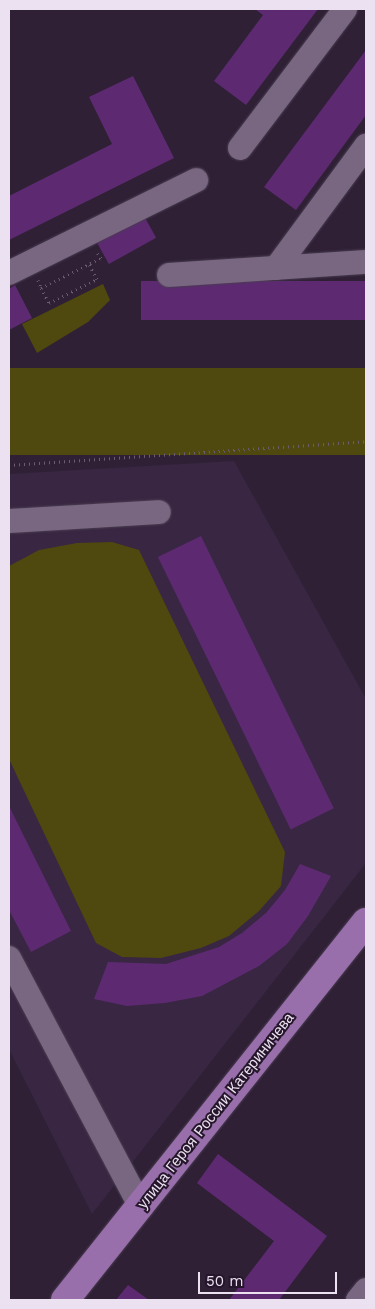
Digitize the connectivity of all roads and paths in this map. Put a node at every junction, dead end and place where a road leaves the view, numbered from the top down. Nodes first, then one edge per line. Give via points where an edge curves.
1 (345, 9) edge
2 (366, 146) edge
3 (240, 148) dead end
4 (196, 180) dead end
5 (366, 262) edge
6 (89, 264) dead end
7 (276, 268) junction
8 (9, 273) edge
9 (169, 275) dead end
10 (41, 288) dead end
11 (366, 441) edge
12 (9, 465) edge
13 (159, 512) dead end
14 (9, 521) edge
15 (366, 922) edge
16 (9, 958) edge
17 (140, 1207) junction
18 (366, 1290) edge
19 (65, 1300) edge
20 (358, 1300) edge

1 - 3 lane
2 - 7 lane
4 - 8 lane
5 - 7 lane
6 - 10 path via 97,279 49,303
7 - 9 lane
11 - 12 path
13 - 14 lane
15 - 17 main road, улица Героя России Катериничева
16 - 17 lane
17 - 19 main road, улица Героя России Катериничева
18 - 20 lane

